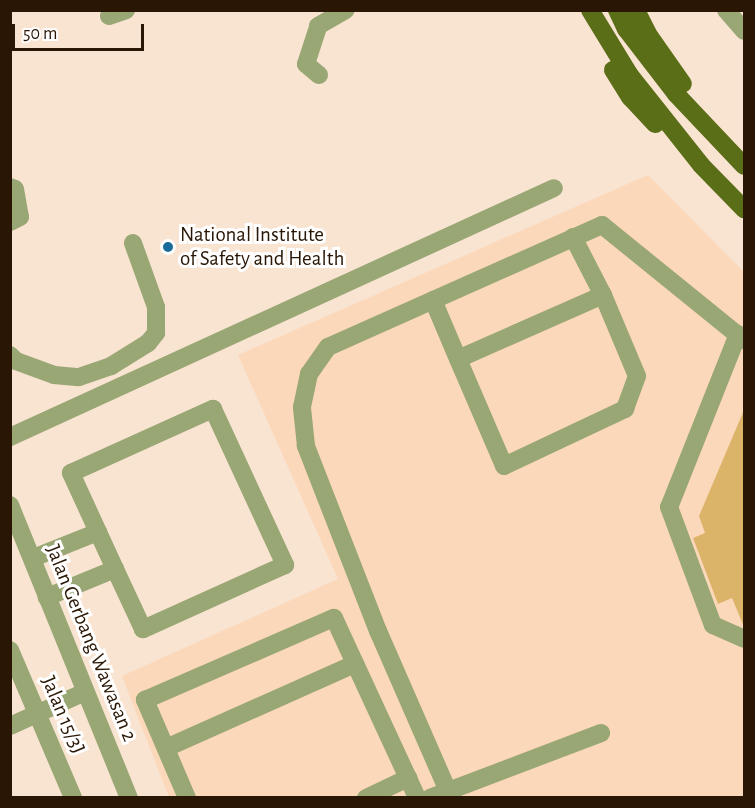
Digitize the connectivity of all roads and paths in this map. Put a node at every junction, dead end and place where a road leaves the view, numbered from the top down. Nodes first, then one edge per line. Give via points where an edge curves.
1 (346, 10) edge
2 (576, 10) edge
3 (590, 10) edge
4 (617, 10) edge
5 (636, 10) edge
6 (726, 10) edge
7 (316, 19) edge
8 (744, 31) edge
9 (319, 75) dead end
10 (738, 160) edge
11 (701, 165) junction
12 (10, 187) edge
13 (554, 188) dead end
14 (744, 209) edge
15 (10, 222) edge
16 (573, 237) junction
17 (134, 243) dead end
18 (603, 295) junction
19 (433, 300) junction
20 (741, 337) edge
21 (10, 355) edge
22 (458, 359) junction
23 (95, 371) junction
24 (103, 396) junction
25 (10, 437) edge
26 (10, 505) edge
27 (98, 532) junction
28 (33, 558) junction
29 (115, 569) junction
30 (47, 597) junction
31 (744, 639) edge
32 (10, 650) edge
33 (355, 664) junction
34 (86, 692) junction
35 (38, 714) junction
36 (10, 726) edge
37 (601, 733) dead end
38 (166, 748) junction
39 (408, 778) junction
40 (450, 794) edge
41 (73, 798) edge
42 (129, 798) edge
43 (187, 798) edge
44 (366, 798) edge
45 (417, 798) edge
46 (430, 798) edge

1 - 7 street
2 - 11 main road via 630,97
3 - 11 main road via 629,74
4 - 10 main road via 626,29 676,94
5 - 10 main road via 650,37
6 - 8 street
7 - 9 street via 306,64
11 - 14 main road
12 - 15 street via 15,189 20,217
13 - 24 street
16 - 18 street
16 - 19 street
16 - 20 street via 602,225
17 - 23 street via 156,307 156,333 148,343 111,366
18 - 22 street
18 - 22 street via 637,376 625,409 504,466
19 - 22 street
19 - 40 street via 328,347 309,374 302,407 306,446 378,631
20 - 31 street via 669,507 713,625
21 - 23 street via 54,375 79,377
23 - 24 street
24 - 25 street
26 - 28 street, Jalan Gerbang Wawasan 2
27 - 28 street
27 - 29 street
27 - 29 street via 71,472 213,409 285,565 143,629
28 - 30 street, Jalan Gerbang Wawasan 2
29 - 30 street
30 - 34 street, Jalan Gerbang Wawasan 2
32 - 35 street, Jalan 15/3J
33 - 38 street
33 - 38 street via 334,618 145,700
33 - 39 street
34 - 35 street
34 - 42 street, Jalan Gerbang Wawasan 2
35 - 36 street
35 - 41 street, Jalan 15/3J
37 - 40 street
38 - 43 street
39 - 44 street
39 - 45 street
40 - 46 street

